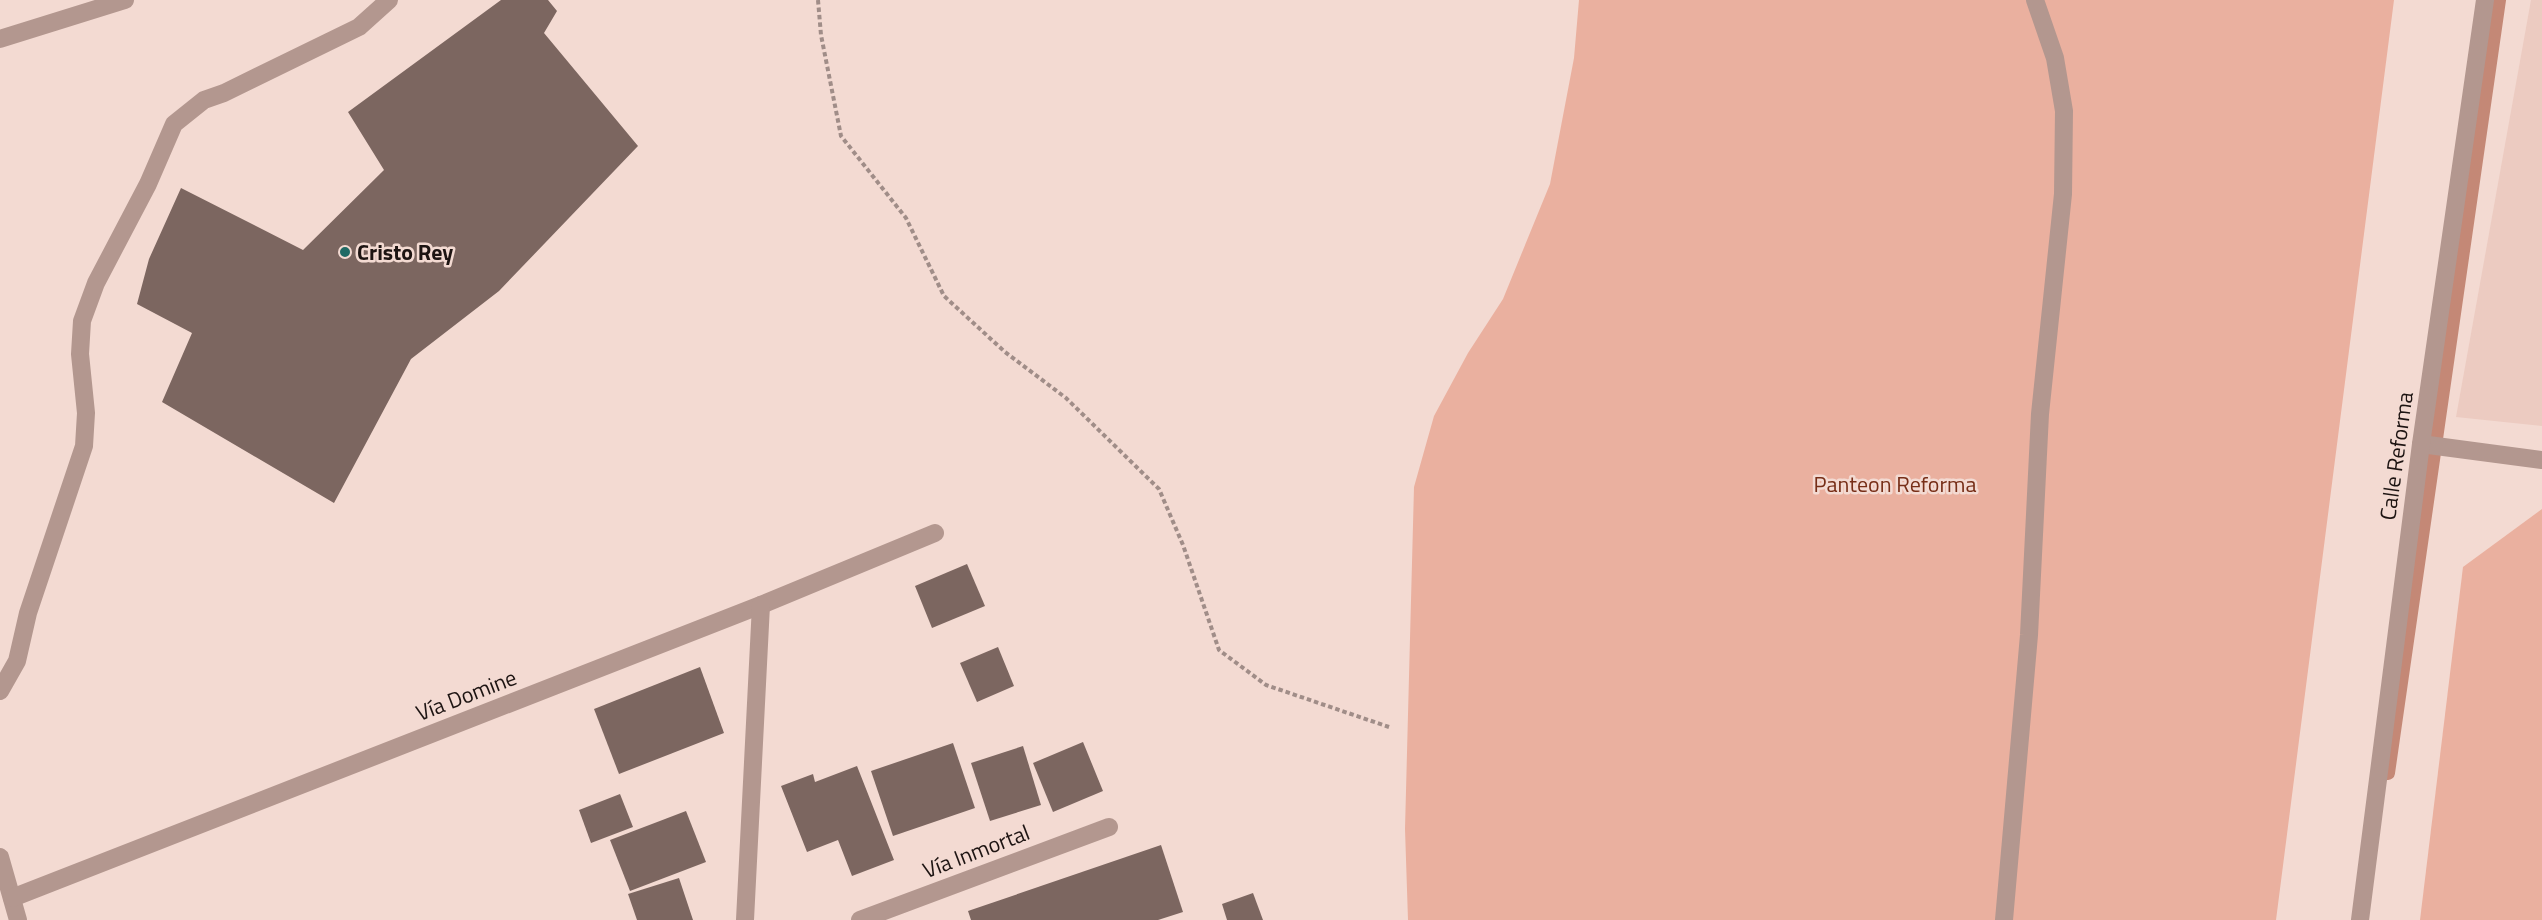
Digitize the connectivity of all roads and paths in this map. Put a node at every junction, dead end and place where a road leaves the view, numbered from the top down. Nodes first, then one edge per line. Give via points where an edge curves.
1 (125, 0) edge
2 (389, 0) edge
3 (819, 0) edge
4 (2035, 0) edge
5 (2485, 0) edge
6 (0, 39) edge
7 (2421, 444) junction
8 (2542, 460) edge
9 (935, 533) dead end
10 (761, 605) junction
11 (0, 691) edge
12 (1389, 727) dead end
13 (1109, 826) dead end
14 (0, 857) edge
15 (12, 898) junction
16 (18, 920) edge
17 (745, 920) edge
18 (860, 920) edge
19 (2004, 920) edge
20 (2360, 920) edge

1 - 6 street
2 - 11 street via 359,27 204,100 174,124 148,184 96,283 82,321 84,446 28,613 17,661
3 - 12 path via 821,35 841,136 906,218 944,296 1005,352 1066,398 1159,489 1219,650 1266,685
4 - 19 street via 2055,58 2064,111 2063,194 2040,414 2029,635
5 - 7 street, Calle Reforma
7 - 8 street
7 - 20 street, Calle Reforma
9 - 10 street, Vía Domine
10 - 15 street, Vía Domine
10 - 17 street
13 - 18 street, Vía Inmortal
14 - 15 street
15 - 16 street

